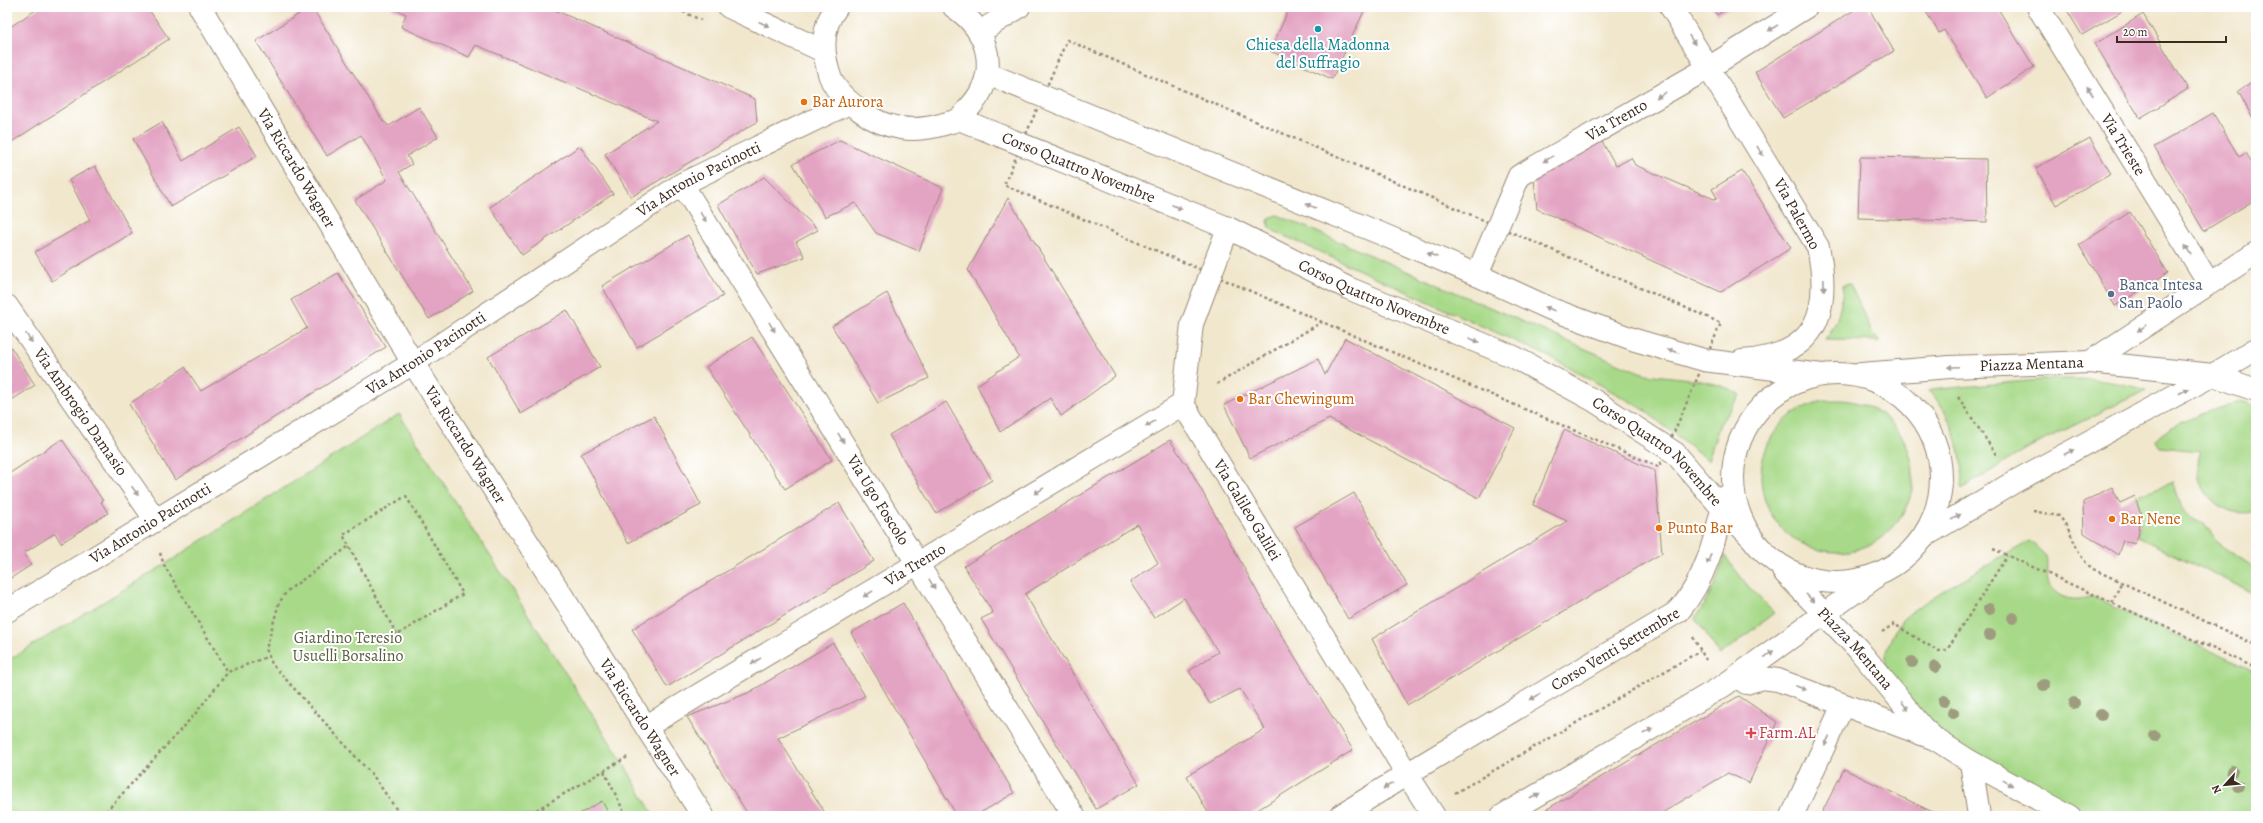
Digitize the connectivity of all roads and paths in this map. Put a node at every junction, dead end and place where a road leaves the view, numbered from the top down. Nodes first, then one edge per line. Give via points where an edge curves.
1 (200, 7) edge
2 (729, 7) edge
3 (837, 7) edge
4 (954, 7) edge
5 (1019, 7) edge
6 (1671, 7) edge
7 (1806, 7) edge
8 (2038, 7) edge
9 (980, 32) junction
10 (823, 51) junction
11 (1710, 67) junction
12 (988, 74) junction
13 (849, 103) junction
14 (959, 119) junction
15 (682, 184) junction
16 (1228, 228) junction
17 (2256, 253) edge
18 (1477, 274) junction
19 (2209, 283) junction
20 (7, 306) edge
21 (1322, 322) dead end
22 (2256, 349) edge
23 (1704, 360) junction
24 (413, 362) junction
25 (2090, 362) junction
26 (1822, 374) junction
27 (1850, 374) junction
28 (2213, 375) junction
29 (2256, 390) edge
30 (1957, 396) dead end
31 (1183, 404) junction
32 (1735, 453) junction
33 (1997, 457) dead end
34 (1722, 508) junction
35 (2034, 511) dead end
36 (154, 519) junction
37 (1751, 537) junction
38 (1923, 537) junction
39 (348, 547) junction
40 (1993, 549) dead end
41 (2007, 556) junction
42 (1773, 560) junction
43 (919, 564) junction
44 (1883, 571) junction
45 (2121, 583) junction
46 (2112, 603) junction
47 (7, 611) edge
48 (1679, 611) junction
49 (1824, 614) junction
50 (1877, 636) dead end
51 (2256, 646) edge
52 (1700, 651) junction
53 (269, 656) junction
54 (2256, 668) edge
55 (228, 672) junction
56 (1731, 682) junction
57 (1843, 705) junction
58 (651, 733) junction
59 (1935, 739) junction
60 (1971, 762) junction
61 (604, 771) junction
62 (1407, 774) junction
63 (542, 806) junction
64 (1431, 812) edge
65 (102, 816) edge
66 (401, 816) edge
67 (526, 816) edge
68 (549, 816) edge
69 (626, 816) edge
70 (703, 816) edge
71 (1074, 816) edge
72 (1340, 816) edge
73 (1502, 816) edge
74 (1792, 816) edge
75 (1979, 816) edge
76 (2069, 816) edge

1 - 24 street, Via Riccardo Wagner
2 -> 10 street
3 - 10 street via 828,18
4 - 9 street
5 - 9 street
6 -> 11 street, Via Palermo
7 -> 11 street, Via Trento
19 -> 8 street, Via Trieste
9 - 12 street via 988,54
10 - 13 street via 831,82
11 -> 18 street, Via Trento via 1519,176
11 -> 23 street, Via Palermo via 1818,247 1824,278 1824,295 1816,322 1806,337 1795,346 1775,356 1754,360
12 - 14 street via 980,97
18 -> 12 street
13 - 14 street via 869,117 902,130 931,128
13 - 15 street, Via Antonio Pacinotti
14 -> 16 street, Corso Quattro Novembre
15 - 24 street, Via Antonio Pacinotti
15 -> 43 street, Via Ugo Foscolo
16 - 31 street via 1192,324
16 -> 34 street, Corso Quattro Novembre via 1348,288 1514,357 1593,400 1675,453
17 - 19 street
23 -> 18 street via 1635,340 1551,310
19 -> 25 street
20 -> 36 street, Via Ambrogio Damasio
21 - 31 path
22 - 28 street
23 - 26 street
24 - 36 street, Via Antonio Pacinotti
24 - 58 street, Via Riccardo Wagner
25 -> 27 street, Piazza Mentana
25 - 28 street, Piazza Mentana
26 - 27 street
26 - 32 street via 1794,382 1763,404 1746,427
27 - 38 street via 1878,382 1902,397 1922,418 1936,445 1941,476 1939,498 1933,518
28 - 29 street, Piazza Mentana
38 -> 28 street via 2014,482
30 - 33 path
31 -> 43 street, Via Trento
31 - 62 street, Via Galileo Galilei
32 - 34 street, Corso Venti Settembre
32 - 37 street via 1735,500 1741,519
34 - 37 street, Corso Quattro Novembre
34 -> 48 street, Corso Venti Settembre via 1716,536 1698,585
35 - 45 path via 2059,516 2069,530 2076,550 2089,566
36 - 47 street, Via Antonio Pacinotti
36 - 55 path via 162,561
37 - 42 street, Piazza Mentana
38 - 44 street via 1909,553
39 - 39 path via 397,635 463,594 406,496 343,535
39 - 53 path via 287,591 279,603 266,649
40 - 41 path
41 - 46 path
41 - 50 path via 1947,650 1938,651 1894,624
42 - 44 street via 1801,576 1832,582 1853,581
42 -> 49 street, Piazza Mentana
43 -> 58 street, Via Trento
43 -> 71 street, Via Ugo Foscolo
44 - 49 street
45 - 46 path
45 - 51 path
46 - 54 path
48 - 52 path
48 -> 62 street, Corso Venti Settembre
56 -> 49 street
49 -> 59 street, Piazza Mentana via 1858,649 1922,727
52 - 56 path
52 - 64 path
53 - 55 path
53 - 66 path via 272,664 374,777
55 - 65 path via 195,714
56 -> 57 street, Piazza Mentana via 1746,683 1772,678
73 -> 56 street
57 - 59 street, Piazza Mentana
57 -> 74 street
58 - 61 path
58 - 70 street, Via Riccardo Wagner
59 - 60 street, Piazza Mentana
60 - 75 street
60 -> 76 street, Piazza Mentana
61 - 63 path
61 - 69 path
62 - 64 street
62 -> 72 street, Corso Venti Settembre
63 - 67 path
63 - 68 path

